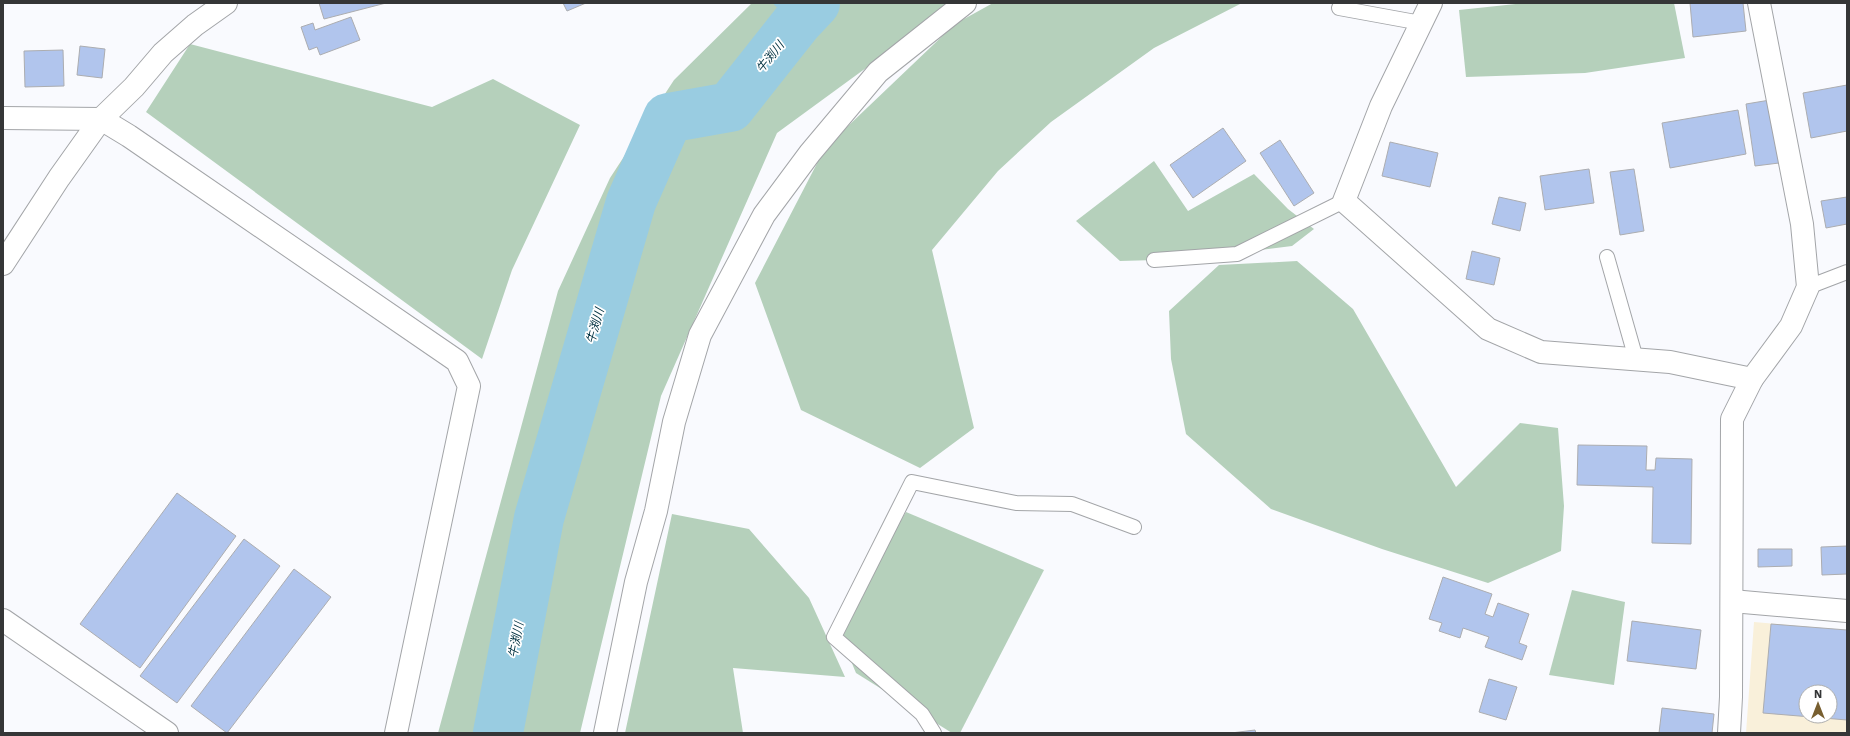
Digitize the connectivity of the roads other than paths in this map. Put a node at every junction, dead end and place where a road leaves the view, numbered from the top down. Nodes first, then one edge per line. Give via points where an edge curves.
1 (226, 3) edge
2 (965, 3) edge
3 (1431, 3) edge
4 (1759, 3) edge
5 (1339, 8) dead end
6 (1421, 23) junction
7 (3, 118) edge
8 (101, 119) junction
9 (1344, 201) junction
10 (1608, 257) dead end
11 (1154, 260) dead end
12 (3, 264) edge
13 (1847, 272) edge
14 (1808, 288) junction
15 (1636, 359) junction
16 (1752, 379) junction
17 (1134, 527) dead end
18 (1732, 601) junction
19 (1847, 611) edge
20 (3, 620) edge
21 (167, 733) edge
22 (396, 733) edge
23 (606, 733) edge
24 (934, 733) edge
25 (1729, 733) edge

1 - 8 street via 195,25 163,53 134,87
2 - 23 street via 878,72 810,153 764,215 700,335 674,422 656,511 636,582
3 - 6 street
4 - 14 street via 1802,224
5 - 6 lane
6 - 9 street via 1381,106
7 - 8 street
8 - 12 street
8 - 22 street via 457,361 469,386
9 - 11 lane via 1237,254
9 - 15 street via 1488,329 1541,352
10 - 15 lane
13 - 14 lane
14 - 16 street via 1791,326
15 - 16 street via 1670,362
16 - 18 street via 1732,419
17 - 24 lane via 1072,504 1016,504 912,482 834,637 922,714
18 - 19 street
18 - 25 street
20 - 21 street

